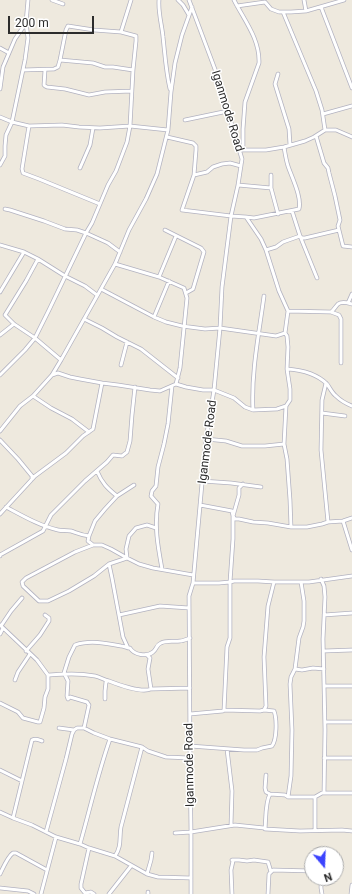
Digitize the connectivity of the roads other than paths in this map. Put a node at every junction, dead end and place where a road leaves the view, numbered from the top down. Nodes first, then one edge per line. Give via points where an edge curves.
1 (28, 0) edge
2 (52, 0) edge
3 (132, 0) edge
4 (158, 0) edge
5 (178, 0) edge
6 (189, 0) edge
7 (234, 0) edge
8 (304, 0) edge
9 (343, 0) edge
10 (264, 1) edge
11 (63, 4) dead end
12 (237, 6) junction
13 (192, 7) junction
14 (321, 7) junction
15 (306, 11) junction
16 (283, 12) junction
17 (189, 15) junction
18 (26, 23) junction
19 (121, 32) junction
20 (0, 48) edge
21 (9, 53) junction
22 (60, 60) junction
23 (23, 70) junction
24 (45, 70) junction
25 (133, 70) junction
26 (278, 74) dead end
27 (0, 87) edge
28 (352, 88) edge
29 (132, 92) junction
30 (171, 92) junction
31 (352, 106) edge
32 (228, 111) junction
33 (323, 114) junction
34 (0, 117) edge
35 (185, 120) dead end
36 (12, 122) junction
37 (29, 126) junction
38 (130, 126) junction
39 (93, 128) junction
40 (168, 130) junction
41 (325, 130) junction
42 (316, 136) junction
43 (167, 137) junction
44 (352, 138) edge
45 (290, 145) junction
46 (284, 147) junction
47 (241, 150) junction
48 (0, 165) edge
49 (241, 166) junction
50 (80, 168) dead end
51 (194, 175) junction
52 (271, 175) dead end
53 (238, 185) junction
54 (271, 188) junction
55 (100, 204) junction
56 (5, 209) dead end
57 (292, 211) junction
58 (278, 214) junction
59 (231, 216) junction
60 (246, 217) junction
61 (164, 230) dead end
62 (339, 230) junction
63 (86, 233) junction
64 (176, 236) junction
65 (300, 236) junction
66 (0, 245) edge
67 (352, 247) edge
68 (266, 250) junction
69 (24, 252) junction
70 (120, 252) junction
71 (38, 259) junction
72 (115, 264) junction
73 (65, 276) junction
74 (159, 277) junction
75 (317, 278) dead end
76 (169, 281) junction
77 (184, 288) junction
78 (101, 289) junction
79 (191, 291) junction
80 (0, 292) edge
81 (186, 293) junction
82 (352, 294) edge
83 (97, 295) junction
84 (264, 296) dead end
85 (350, 303) edge
86 (288, 311) junction
87 (331, 312) junction
88 (154, 317) junction
89 (84, 319) junction
90 (14, 324) junction
91 (184, 326) junction
92 (220, 328) junction
93 (285, 332) junction
94 (259, 334) junction
95 (0, 335) edge
96 (34, 338) junction
97 (127, 342) junction
98 (61, 360) junction
99 (341, 363) dead end
100 (121, 365) dead end
101 (287, 369) junction
102 (52, 374) junction
103 (0, 375) edge
104 (178, 378) junction
105 (102, 383) junction
106 (326, 383) junction
107 (176, 384) junction
108 (172, 386) junction
109 (135, 387) junction
110 (214, 390) junction
111 (34, 396) junction
112 (286, 406) junction
113 (352, 406) edge
114 (253, 410) junction
115 (322, 413) junction
116 (345, 416) dead end
117 (0, 431) edge
118 (89, 432) junction
119 (206, 439) junction
120 (0, 440) edge
121 (284, 444) junction
122 (97, 471) junction
123 (32, 479) junction
124 (202, 481) junction
125 (243, 484) junction
126 (134, 485) dead end
127 (261, 487) dead end
128 (117, 496) junction
129 (200, 506) junction
130 (6, 508) junction
131 (0, 514) edge
132 (233, 516) junction
133 (352, 518) edge
134 (343, 521) junction
135 (328, 522) junction
136 (45, 526) junction
137 (291, 527) junction
138 (156, 528) junction
139 (89, 536) junction
140 (93, 545) junction
141 (352, 550) edge
142 (0, 556) edge
143 (127, 558) junction
144 (109, 564) junction
145 (162, 569) junction
146 (193, 575) junction
147 (352, 576) edge
148 (321, 580) junction
149 (230, 582) junction
150 (274, 582) junction
151 (301, 582) junction
152 (192, 583) junction
153 (22, 598) dead end
154 (189, 608) junction
155 (352, 613) edge
156 (324, 614) junction
157 (45, 615) dead end
158 (119, 615) junction
159 (1, 627) edge
160 (0, 634) edge
161 (190, 638) junction
162 (128, 648) junction
163 (352, 650) edge
164 (26, 651) junction
165 (324, 651) junction
166 (30, 654) junction
167 (147, 655) junction
168 (294, 669) junction
169 (324, 669) junction
170 (64, 673) junction
171 (48, 675) junction
172 (15, 680) dead end
173 (108, 681) junction
174 (324, 686) junction
175 (352, 686) edge
176 (190, 688) junction
177 (151, 689) junction
178 (105, 699) dead end
179 (0, 703) edge
180 (224, 710) junction
181 (264, 710) junction
182 (190, 714) junction
183 (325, 722) junction
184 (352, 722) edge
185 (59, 728) dead end
186 (84, 728) junction
187 (74, 730) junction
188 (110, 739) junction
189 (42, 741) dead end
190 (190, 746) junction
191 (142, 747) junction
192 (227, 749) junction
193 (190, 758) junction
194 (324, 758) junction
195 (352, 758) edge
196 (0, 770) edge
197 (266, 775) dead end
198 (22, 781) junction
199 (324, 793) junction
200 (352, 793) edge
201 (270, 794) junction
202 (288, 796) junction
203 (315, 797) junction
204 (0, 812) edge
205 (13, 818) junction
206 (231, 825) junction
207 (265, 828) junction
208 (315, 830) junction
209 (352, 831) edge
210 (46, 832) junction
211 (191, 832) junction
212 (175, 833) dead end
213 (56, 837) junction
214 (80, 844) junction
215 (89, 848) junction
216 (152, 853) dead end
217 (115, 856) junction
218 (131, 866) junction
219 (47, 870) junction
220 (271, 872) junction
221 (304, 872) edge
222 (0, 874) edge
223 (147, 874) junction
224 (191, 878) junction
225 (352, 885) edge
226 (0, 888) edge
227 (34, 894) edge
228 (41, 894) edge
229 (84, 894) edge
230 (94, 894) edge
231 (109, 894) edge
232 (191, 894) edge
233 (232, 894) edge
234 (268, 894) edge
235 (351, 894) edge

1 - 18 street
2 - 11 street
3 - 19 street
4 - 30 street
5 - 17 street
6 - 13 street, Iganmode Road
7 - 12 street
8 - 15 street
9 - 14 street
10 - 12 street
10 - 16 street via 271,9
12 - 47 street via 250,28 259,56 259,63 245,102
13 - 17 street
13 - 32 street, Iganmode Road
14 - 15 street
14 - 28 street
15 - 16 street
16 - 33 street via 316,90
17 - 30 street via 175,63
18 - 21 street
18 - 23 street via 28,38
19 - 22 street via 68,26
19 - 25 street via 137,38
20 - 21 street
21 - 27 street via 3,67
22 - 24 street via 58,67
22 - 25 street
23 - 24 street
23 - 36 street
24 - 29 street via 44,85 47,87 89,95
25 - 29 street
26 - 45 street via 275,84 289,129
29 - 38 street
30 - 40 street
31 - 33 street
32 - 35 street
32 - 47 street, Iganmode Road
33 - 41 street
34 - 36 street
36 - 37 street
36 - 48 street via 6,135 5,156
37 - 39 street via 62,125
37 - 55 street via 23,173
38 - 39 street
38 - 40 street
38 - 55 street via 125,150
39 - 50 street via 90,145
40 - 43 street
41 - 42 street
41 - 44 street via 336,130
42 - 45 street
42 - 62 street via 328,168 338,208
43 - 51 street via 196,146
43 - 70 street via 157,174
45 - 46 street
46 - 47 street
46 - 57 street via 300,206 299,209
47 - 49 street, Iganmode Road
49 - 51 street via 222,164
49 - 53 street, Iganmode Road
51 - 59 street via 182,210
52 - 54 street
53 - 54 street
53 - 59 street, Iganmode Road
54 - 58 street
55 - 63 street
56 - 63 street via 65,230
57 - 58 street
57 - 65 street
58 - 60 street
59 - 60 street
59 - 92 street, Iganmode Road via 222,287
60 - 68 street
61 - 64 street
62 - 65 street via 305,238
62 - 67 street via 343,246
63 - 70 street via 108,242
63 - 73 street
64 - 74 street
64 - 79 street via 204,252
65 - 68 street
65 - 75 street
66 - 69 street
68 - 86 street
69 - 71 street
69 - 80 street
70 - 72 street
71 - 73 street
71 - 90 street via 5,316
72 - 74 street
72 - 78 street
73 - 83 street
73 - 96 street
74 - 76 street
76 - 77 street
76 - 88 street
77 - 79 street
77 - 81 street
78 - 83 street
78 - 88 street
79 - 81 street
81 - 91 street
82 - 85 street
83 - 89 street
84 - 94 street
85 - 87 street via 338,304
86 - 87 street
86 - 93 street
87 - 99 street via 339,314 341,318
88 - 91 street
89 - 97 street
89 - 98 street
90 - 95 street
90 - 96 street
91 - 92 street
91 - 104 street
92 - 94 street
92 - 110 street, Iganmode Road
93 - 94 street via 276,336
93 - 101 street via 288,347
94 - 114 street via 254,367
96 - 98 street
96 - 103 street
97 - 100 street
97 - 104 street via 141,349
98 - 102 street
101 - 106 street via 298,369 315,375
101 - 112 street via 290,400
102 - 105 street via 58,373
102 - 111 street
104 - 107 street
105 - 109 street
105 - 118 street via 93,429
106 - 113 street via 336,396
106 - 115 street
107 - 108 street
107 - 110 street
108 - 109 street via 160,391
108 - 138 street via 168,424 156,486 151,496 158,504
109 - 122 street via 128,451 122,456 112,455
110 - 114 street via 234,398
110 - 119 street, Iganmode Road
111 - 117 street via 20,406
111 - 118 street
112 - 114 street
112 - 121 street
115 - 116 street
115 - 135 street via 321,450
118 - 123 street
119 - 121 street via 242,446
119 - 124 street, Iganmode Road
120 - 123 street
121 - 137 street
122 - 128 street via 108,489
122 - 136 street via 51,516
123 - 130 street
124 - 125 street
124 - 129 street, Iganmode Road
125 - 127 street
125 - 132 street via 239,488
126 - 128 street
128 - 139 street via 95,521
129 - 132 street via 232,511
129 - 146 street, Iganmode Road
130 - 131 street
130 - 136 street
132 - 137 street via 235,519
132 - 149 street
133 - 134 street
134 - 135 street
134 - 141 street
135 - 137 street via 307,527
136 - 139 street
136 - 142 street via 43,531
138 - 143 street via 148,525 136,528 129,536
138 - 145 street
139 - 140 street via 88,541
140 - 143 street via 102,545
140 - 144 street via 26,578 22,582 23,586 39,601 48,600 69,591
143 - 144 street
143 - 145 street via 139,564
144 - 158 street
145 - 146 street
146 - 152 street, Iganmode Road
147 - 148 street
148 - 151 street
148 - 156 street via 325,597
149 - 150 street
149 - 152 street
149 - 180 street via 230,638 227,647
150 - 151 street
150 - 181 street via 268,606 264,657
151 - 168 street via 304,627 299,638
152 - 154 street, Iganmode Road
153 - 159 street
154 - 158 street via 160,606
154 - 161 street, Iganmode Road
155 - 156 street
156 - 165 street
157 - 164 street via 49,621
158 - 162 street
159 - 160 street
159 - 164 street
161 - 167 street via 163,642 154,652
161 - 176 street, Iganmode Road
162 - 167 street
162 - 170 street via 96,642 76,644
163 - 165 street
164 - 166 street
165 - 169 street
166 - 171 street
166 - 172 street
167 - 177 street via 150,658 148,669
168 - 169 street
168 - 202 street via 290,684 292,730
169 - 174 street
170 - 171 street
170 - 173 street via 97,676
170 - 186 street via 68,682 68,699 70,697 89,705
171 - 179 street via 48,689 40,722 23,718 18,712
173 - 177 street via 142,691
173 - 178 street
174 - 175 street
174 - 183 street
176 - 177 street
176 - 182 street, Iganmode Road
180 - 181 street
180 - 182 street
181 - 192 street via 274,711 275,740 272,746 257,750
182 - 190 street, Iganmode Road
183 - 184 street
183 - 194 street
185 - 187 street
186 - 187 street
186 - 188 street
187 - 210 street
188 - 191 street
188 - 214 street
189 - 198 street via 32,740
190 - 192 street
190 - 193 street, Iganmode Road
191 - 193 street via 166,757
191 - 217 street via 121,827 120,847
192 - 206 street via 232,791
193 - 211 street, Iganmode Road
194 - 195 street
194 - 199 street
196 - 198 street
197 - 201 street via 265,788
198 - 205 street
199 - 200 street
199 - 203 street
201 - 202 street
201 - 207 street
202 - 203 street
203 - 208 street
204 - 205 street
205 - 210 street
206 - 207 street
206 - 211 street
207 - 208 street
208 - 209 street
210 - 213 street
211 - 212 street
211 - 224 street, Iganmode Road
213 - 214 street
213 - 219 street
214 - 215 street
215 - 217 street
215 - 229 street via 81,884
216 - 223 street
217 - 218 street
218 - 223 street
218 - 231 street
219 - 222 street via 14,853
219 - 228 street
220 - 221 street
220 - 233 street via 268,862 232,860
220 - 234 street
223 - 224 street
224 - 232 street, Iganmode Road
225 - 235 street
226 - 227 street
229 - 230 street

